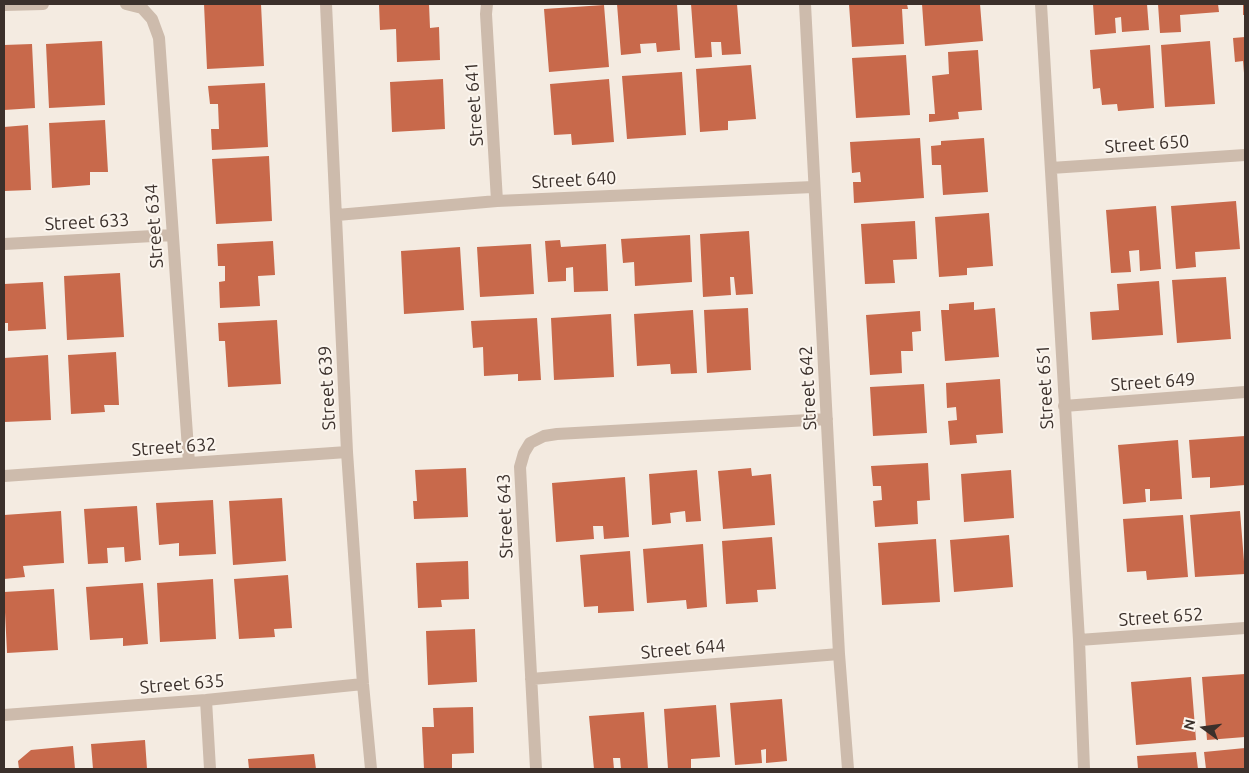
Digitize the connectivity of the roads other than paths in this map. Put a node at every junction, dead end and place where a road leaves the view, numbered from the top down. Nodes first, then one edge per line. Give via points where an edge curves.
1 (43, 4) edge
2 (126, 4) edge
3 (326, 4) edge
4 (487, 4) edge
5 (804, 4) edge
6 (1041, 4) edge
7 (4, 5) edge
8 (1245, 155) edge
9 (1051, 168) junction
10 (814, 187) junction
11 (497, 201) junction
12 (337, 215) junction
13 (172, 235) junction
14 (4, 244) edge
15 (1245, 392) edge
16 (1064, 406) junction
17 (827, 419) junction
18 (347, 452) junction
19 (189, 463) junction
20 (4, 476) edge
21 (1245, 628) edge
22 (1079, 640) junction
23 (839, 654) junction
24 (531, 678) junction
25 (363, 684) junction
26 (206, 700) junction
27 (4, 715) edge
28 (210, 769) edge
29 (371, 769) edge
30 (536, 769) edge
31 (848, 769) edge
32 (1084, 769) edge

1 - 7 street
2 - 13 street, Street 634 via 142,8 152,19 158,38
3 - 12 street, Street 639
4 - 11 street, Street 641
5 - 10 street, Street 642
6 - 9 street, Street 651
8 - 9 street, Street 650
9 - 16 street, Street 651
10 - 11 street, Street 640
10 - 17 street, Street 642
11 - 12 street, Street 640
12 - 18 street, Street 639
13 - 14 street, Street 633
13 - 19 street, Street 634
15 - 16 street, Street 649
16 - 22 street, Street 651
17 - 23 street, Street 642
17 - 24 street, Street 643 via 558,434 530,443 520,467
18 - 19 street, Street 632
18 - 25 street, Street 639
19 - 20 street, Street 632
21 - 22 street, Street 652
22 - 32 street, Street 651
23 - 24 street, Street 644
23 - 31 street, Street 642
24 - 30 street, Street 643
25 - 26 street, Street 635
25 - 29 street, Street 639
26 - 27 street, Street 635
26 - 28 street

